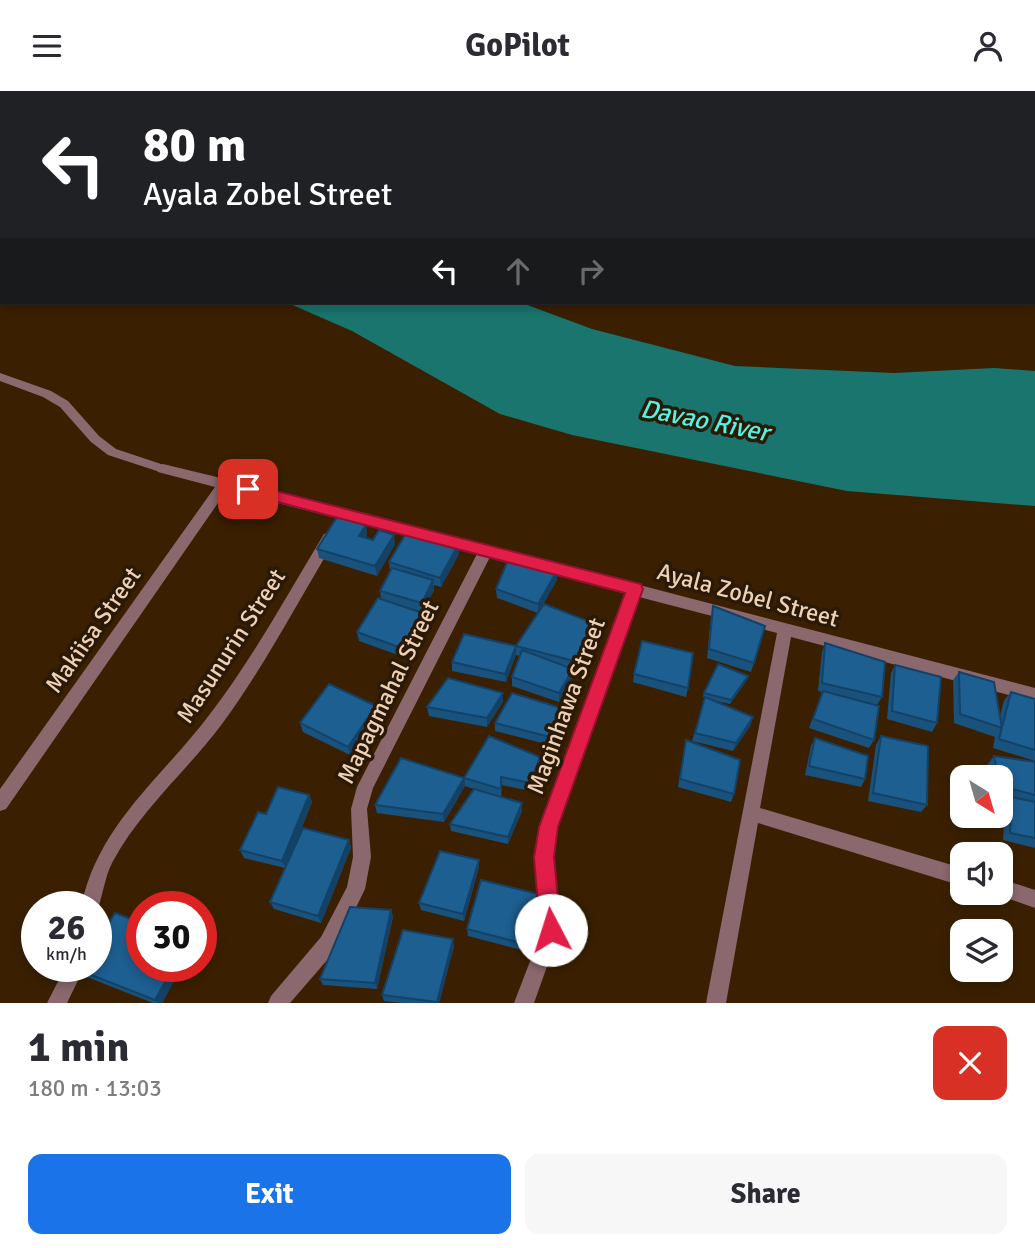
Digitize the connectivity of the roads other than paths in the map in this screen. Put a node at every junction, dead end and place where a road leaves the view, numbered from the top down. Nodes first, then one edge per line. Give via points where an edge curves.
1 (0, 377) edge
2 (163, 469) joint
3 (224, 484) junction
4 (344, 513) junction
5 (486, 550) junction
6 (635, 589) junction
7 (785, 628) junction
8 (1035, 695) edge
9 (0, 803) edge
10 (751, 813) junction
11 (950, 873) edge
12 (93, 891) edge
13 (1013, 892) edge
14 (1035, 899) edge
15 (68, 982) edge
16 (57, 1003) edge
17 (278, 1003) edge
18 (524, 1003) edge
19 (716, 1003) edge

1 - 2 lane via 64,404 112,452
2 - 3 street, Ayala Zobel Street
3 - 4 street, Ayala Zobel Street
3 - 9 street, Makiisa Street
4 - 5 street, Ayala Zobel Street
4 - 12 street, Masunurin Street via 218,717 138,809 97,874
5 - 6 street, Ayala Zobel Street
5 - 17 street, Mapagmahal Street via 365,787 359,809 362,857 356,889 328,944
6 - 7 street, Ayala Zobel Street
6 - 18 street, Maginhawa Street via 548,827 544,857 551,930
7 - 8 street, Ayala Zobel Street
7 - 10 street
10 - 11 street
10 - 19 street
13 - 14 street
15 - 16 street

